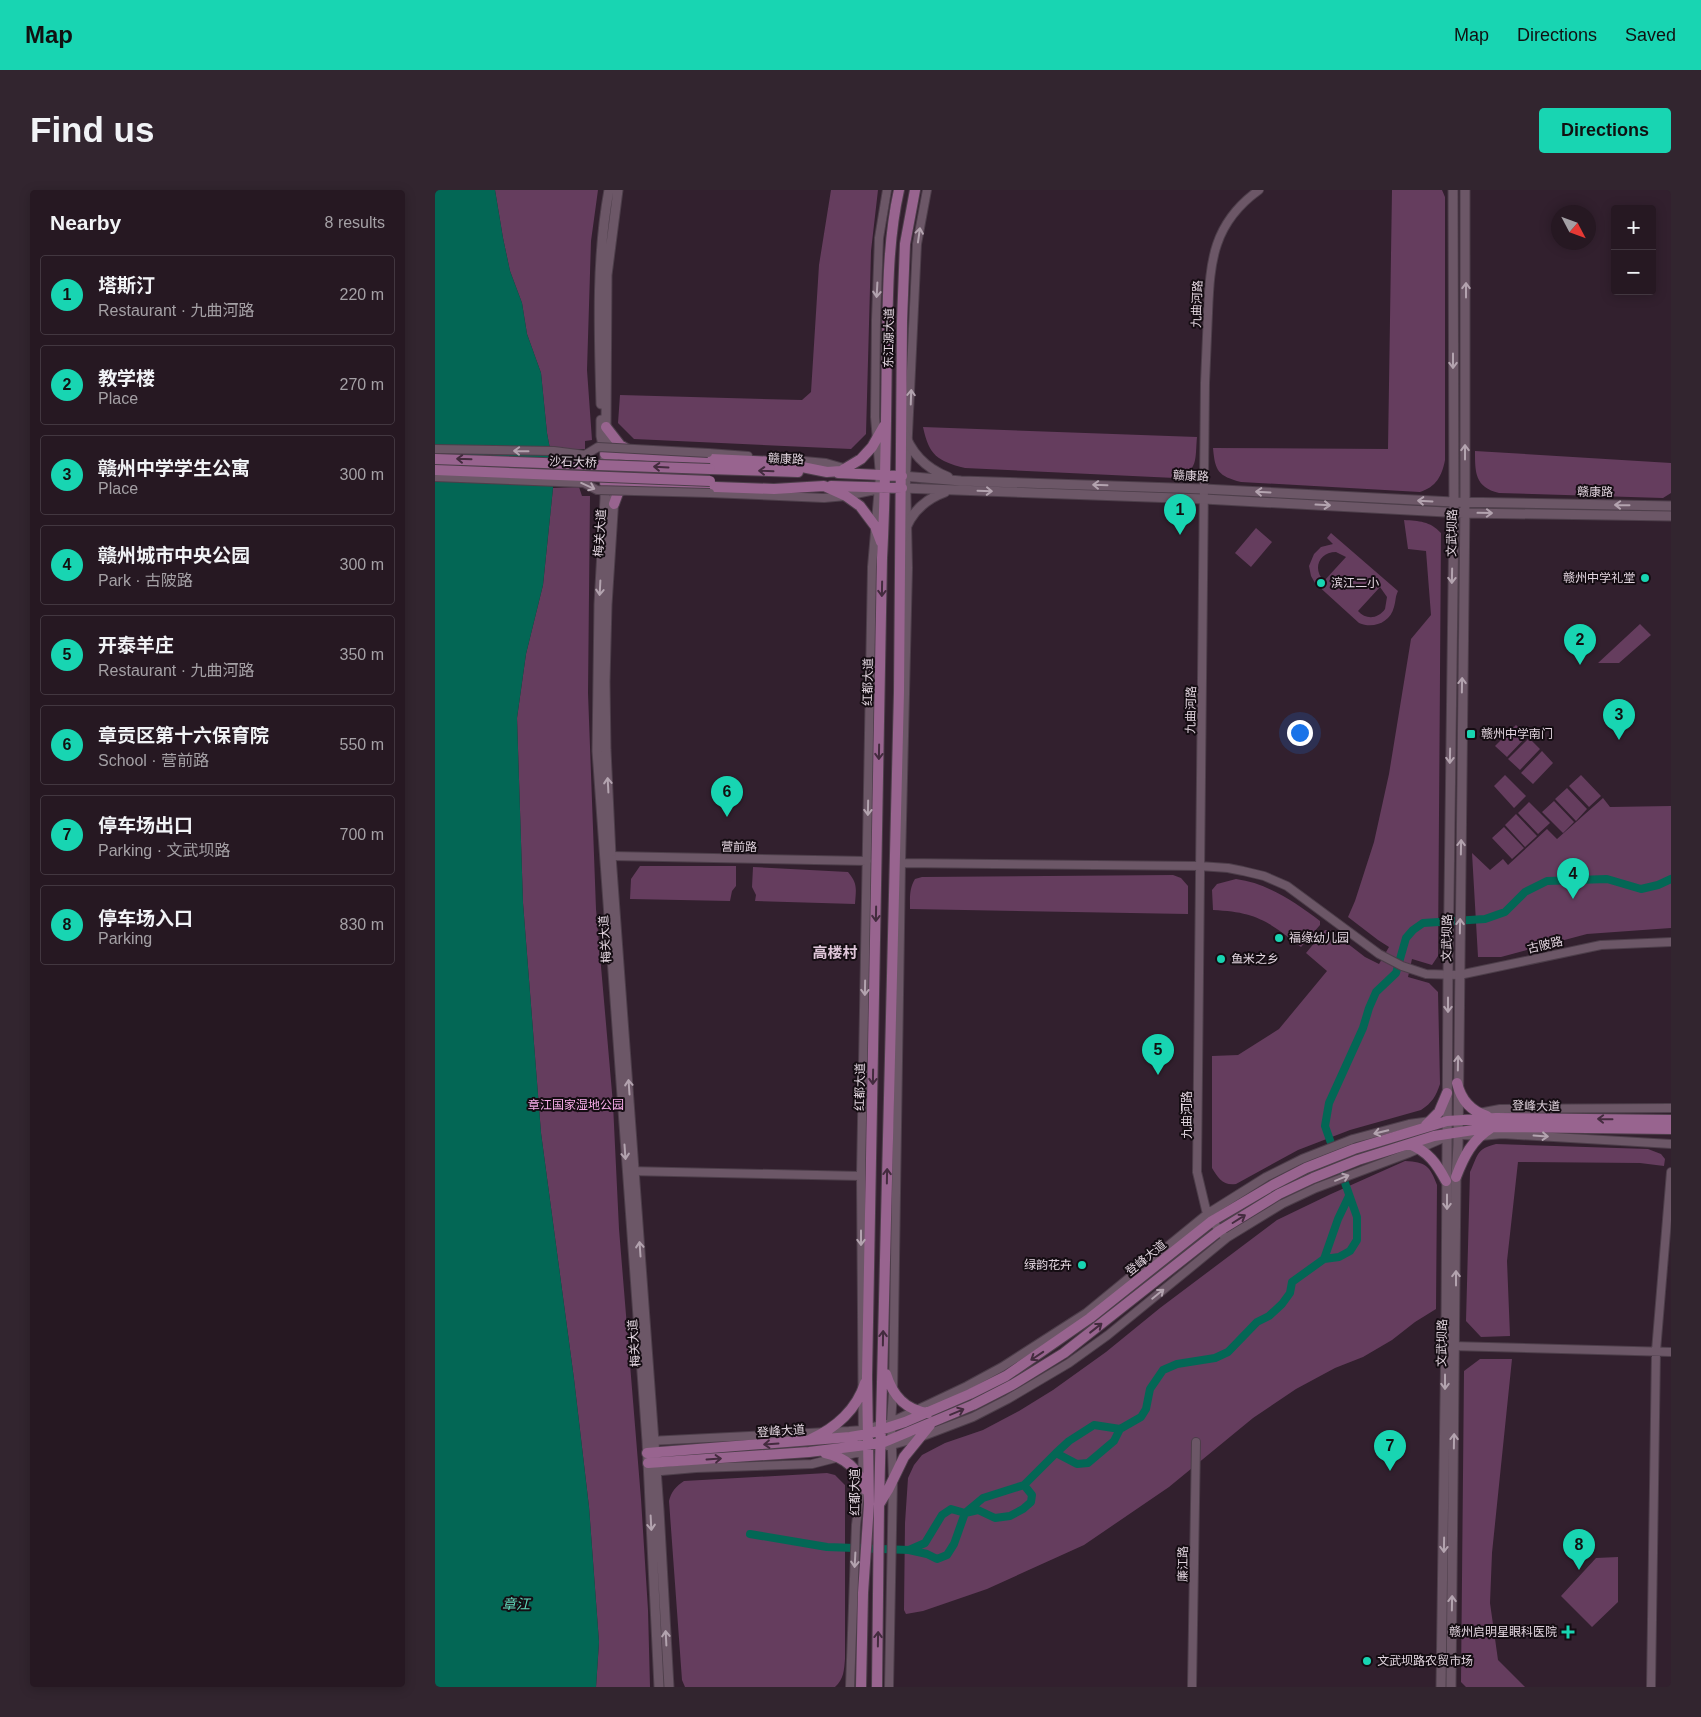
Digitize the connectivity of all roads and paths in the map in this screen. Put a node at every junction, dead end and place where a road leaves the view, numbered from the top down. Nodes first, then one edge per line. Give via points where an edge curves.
1 (609, 190) edge
2 (618, 190) edge
3 (887, 190) edge
4 (899, 190) edge
5 (915, 190) edge
6 (927, 190) edge
7 (1259, 190) edge
8 (1453, 190) edge
9 (1465, 190) edge
10 (886, 418) junction
11 (901, 420) junction
12 (606, 427) junction
13 (877, 440) junction
14 (908, 442) junction
15 (435, 449) edge
16 (609, 454) junction
17 (640, 454) junction
18 (435, 459) edge
19 (710, 469) joint
20 (845, 469) junction
21 (435, 470) edge
22 (827, 472) junction
23 (882, 475) junction
24 (904, 476) junction
25 (435, 477) edge
26 (710, 481) joint
27 (961, 481) junction
28 (609, 483) junction
29 (635, 484) junction
30 (824, 486) junction
31 (881, 488) junction
32 (904, 488) junction
33 (1204, 488) junction
34 (953, 490) junction
35 (846, 496) junction
36 (1204, 499) junction
37 (1465, 502) junction
38 (614, 504) junction
39 (1671, 506) edge
40 (1453, 507) junction
41 (1464, 513) junction
42 (1671, 516) edge
43 (908, 522) junction
44 (876, 529) junction
45 (900, 554) junction
46 (883, 558) junction
47 (611, 856) junction
48 (867, 861) junction
49 (901, 863) junction
50 (1199, 866) junction
51 (1671, 942) edge
52 (1459, 975) junction
53 (1448, 976) junction
54 (1457, 1083) junction
55 (1447, 1093) junction
56 (1671, 1108) edge
57 (1479, 1113) junction
58 (1452, 1119) junction
59 (1671, 1120) edge
60 (1431, 1121) junction
61 (1495, 1122) junction
62 (1671, 1129) edge
63 (1415, 1130) junction
64 (1452, 1134) junction
65 (1481, 1136) junction
66 (1354, 1144) junction
67 (1409, 1144) junction
68 (1671, 1144) edge
69 (1420, 1148) junction
70 (631, 1171) junction
71 (1671, 1172) edge
72 (861, 1176) junction
73 (1451, 1178) junction
74 (1210, 1217) junction
75 (1223, 1235) junction
76 (1450, 1346) junction
77 (1656, 1351) junction
78 (1671, 1352) edge
79 (883, 1365) junction
80 (867, 1377) junction
81 (862, 1392) junction
82 (893, 1393) junction
83 (916, 1410) junction
84 (930, 1418) junction
85 (886, 1426) junction
86 (825, 1431) junction
87 (918, 1438) junction
88 (650, 1440) junction
89 (865, 1440) junction
90 (804, 1442) junction
91 (1196, 1442) dead end
92 (886, 1444) junction
93 (809, 1452) junction
94 (838, 1457) junction
95 (651, 1463) junction
96 (893, 1478) junction
97 (862, 1479) junction
98 (874, 1504) junction
99 (858, 1594) junction
100 (659, 1687) edge
101 (669, 1687) edge
102 (850, 1687) edge
103 (861, 1687) edge
104 (877, 1687) edge
105 (889, 1687) edge
106 (1192, 1687) edge
107 (1441, 1687) edge
108 (1451, 1687) edge
109 (1651, 1687) edge

1 - 16 main road, 梅关大道 via 599,318 601,436
2 - 12 main road, 梅关大道 via 607,275
3 -> 13 street via 879,238 875,320
4 - 10 main road, 东江源大道 via 891,246
5 - 11 main road, 东江源大道 via 905,244
14 -> 6 street via 917,244
7 - 33 street, 九曲河路 via 1224,226 1213,250 1209,272
8 -> 40 main road, 文武坝路
37 -> 9 main road, 文武坝路
10 - 13 main road
10 - 23 main road, 东江源大道
11 - 14 main road
11 - 24 main road, 东江源大道
12 - 16 main road, 梅关大道
12 - 17 main road via 620,445
13 - 20 main road via 861,459
13 - 23 street
14 - 24 street
14 - 27 main road via 917,457 929,467
20 -> 15 street, bridge via 826,463 598,447 585,455
16 - 17 main road
16 - 28 main road, 梅关大道
17 - 22 main road via 777,462
19 -> 18 main road, 沙石大桥, bridge
22 -> 19 main road, 赣康路
20 - 22 main road
20 - 23 street
21 - 26 main road, 沙石大桥, bridge
22 - 23 main road, 赣康路
23 - 24 main road, 赣康路
23 - 31 main road, 东江源大道
24 - 27 main road, 赣康路
24 - 32 main road, 东江源大道
25 -> 35 street, bridge via 584,483 597,490 824,498
26 - 30 main road, 赣康路
33 -> 27 main road, 赣康路
28 - 29 main road
28 - 38 main road, 梅关大道
28 -> 70 main road, 梅关大道 via 599,604 597,751
29 - 30 main road via 774,489
29 - 38 main road via 621,490
30 - 31 main road, 赣康路
30 - 35 main road
31 - 32 main road, 赣康路
31 - 35 street
31 - 44 street
31 - 46 main road, 红都大道
32 - 34 main road, 赣康路
32 - 43 street
32 - 45 main road, 红都大道
33 - 36 street, 九曲河路
40 -> 33 main road, 赣康路
34 -> 36 main road, 赣康路
34 - 43 main road via 926,502
35 - 44 main road via 866,512
36 -> 40 main road, 赣康路
36 - 50 street, 九曲河路
39 -> 37 main road, 赣康路
37 - 40 main road, 赣康路
37 - 41 main road, 文武坝路
47 -> 38 main road, 梅关大道 via 605,682
40 - 41 main road, 赣康路
40 -> 53 main road, 文武坝路
41 -> 42 main road, 赣康路
52 -> 41 main road, 文武坝路
43 - 45 main road via 901,539
43 - 49 street
44 - 46 main road
44 -> 48 street via 872,566
79 -> 45 main road, 红都大道
46 -> 80 main road, 红都大道
47 - 48 street, 营前路
70 -> 47 main road, 梅关大道
48 -> 72 street
49 - 50 street, 古陂路
49 - 82 street
50 - 53 street, 古陂路 via 1265,876 1298,893 1379,954 1426,974
50 - 74 street, 九曲河路 via 1197,1172
51 - 52 street, 古陂路 via 1601,945
52 - 53 street, 古陂路
54 -> 52 main road, 文武坝路
53 -> 55 main road, 文武坝路
54 - 57 main road via 1463,1100
54 - 58 main road, 文武坝路
55 - 58 main road, 文武坝路
55 - 60 main road via 1443,1106
56 - 57 street via 1500,1109
57 - 58 street
57 - 61 main road
58 - 60 street
58 - 61 main road, 登峰大道
58 - 63 main road, 登峰大道
58 - 64 main road, 文武坝路
59 -> 61 main road, 登峰大道
60 - 63 main road
60 -> 66 street via 1409,1124
61 - 62 main road, 登峰大道
61 - 64 main road, 登峰大道
61 - 65 main road
63 - 66 main road, 登峰大道
64 - 65 street
64 - 67 main road, 登峰大道
64 - 69 street
64 - 73 main road, 文武坝路
65 -> 68 street via 1502,1134
65 - 73 main road
66 - 74 main road, 登峰大道 via 1304,1164 1273,1185
67 - 69 main road
75 -> 67 main road, 登峰大道 via 1279,1194 1358,1160
69 - 73 main road
75 -> 69 street via 1316,1188
70 - 72 street
70 - 88 main road, 梅关大道
71 - 77 street
72 -> 81 street
73 - 76 main road, 文武坝路
74 - 75 street, 九曲河路
74 - 83 street via 1085,1313 1002,1367
74 -> 84 main road, 登峰大道 via 1091,1318 1006,1376
84 -> 75 main road, 登峰大道 via 973,1405 1064,1353
87 -> 75 street via 973,1417 1069,1363 1108,1335
76 - 77 street
76 -> 107 main road, 文武坝路
108 -> 76 main road, 文武坝路
77 - 78 street
77 - 109 street
79 - 82 main road
79 - 85 main road, 红都大道
80 - 81 main road
80 - 89 main road, 红都大道
81 - 86 main road via 845,1416
81 - 89 street
82 - 83 main road via 905,1405
82 - 85 street
83 - 84 main road
83 - 85 street
84 - 85 main road, 登峰大道
84 - 87 main road
84 - 92 main road, 登峰大道
85 - 89 main road, 登峰大道
85 - 92 main road, 红都大道
86 - 88 street
86 - 89 street
86 - 90 main road
87 - 92 street
87 - 96 main road
88 - 95 main road, 梅关大道
89 - 90 main road, 登峰大道
89 - 92 main road, 登峰大道
89 - 93 main road, 登峰大道
89 - 94 street
89 - 97 street
89 - 98 main road, 红都大道
90 -> 95 main road, 登峰大道
91 - 106 street, 廉江路
92 - 96 street
92 - 98 main road, 红都大道
93 - 94 main road
95 -> 93 main road, 登峰大道
94 - 95 street via 812,1464 696,1468
94 - 97 main road via 852,1466
95 -> 100 main road, 梅关大道
101 -> 95 main road, 梅关大道
96 - 98 main road via 888,1490
96 - 105 street
97 - 98 main road
97 -> 99 street via 856,1525
98 - 99 main road, 红都大道 via 867,1526
104 -> 98 main road, 红都大道 via 879,1527
99 - 102 street
99 - 103 main road, 红都大道

